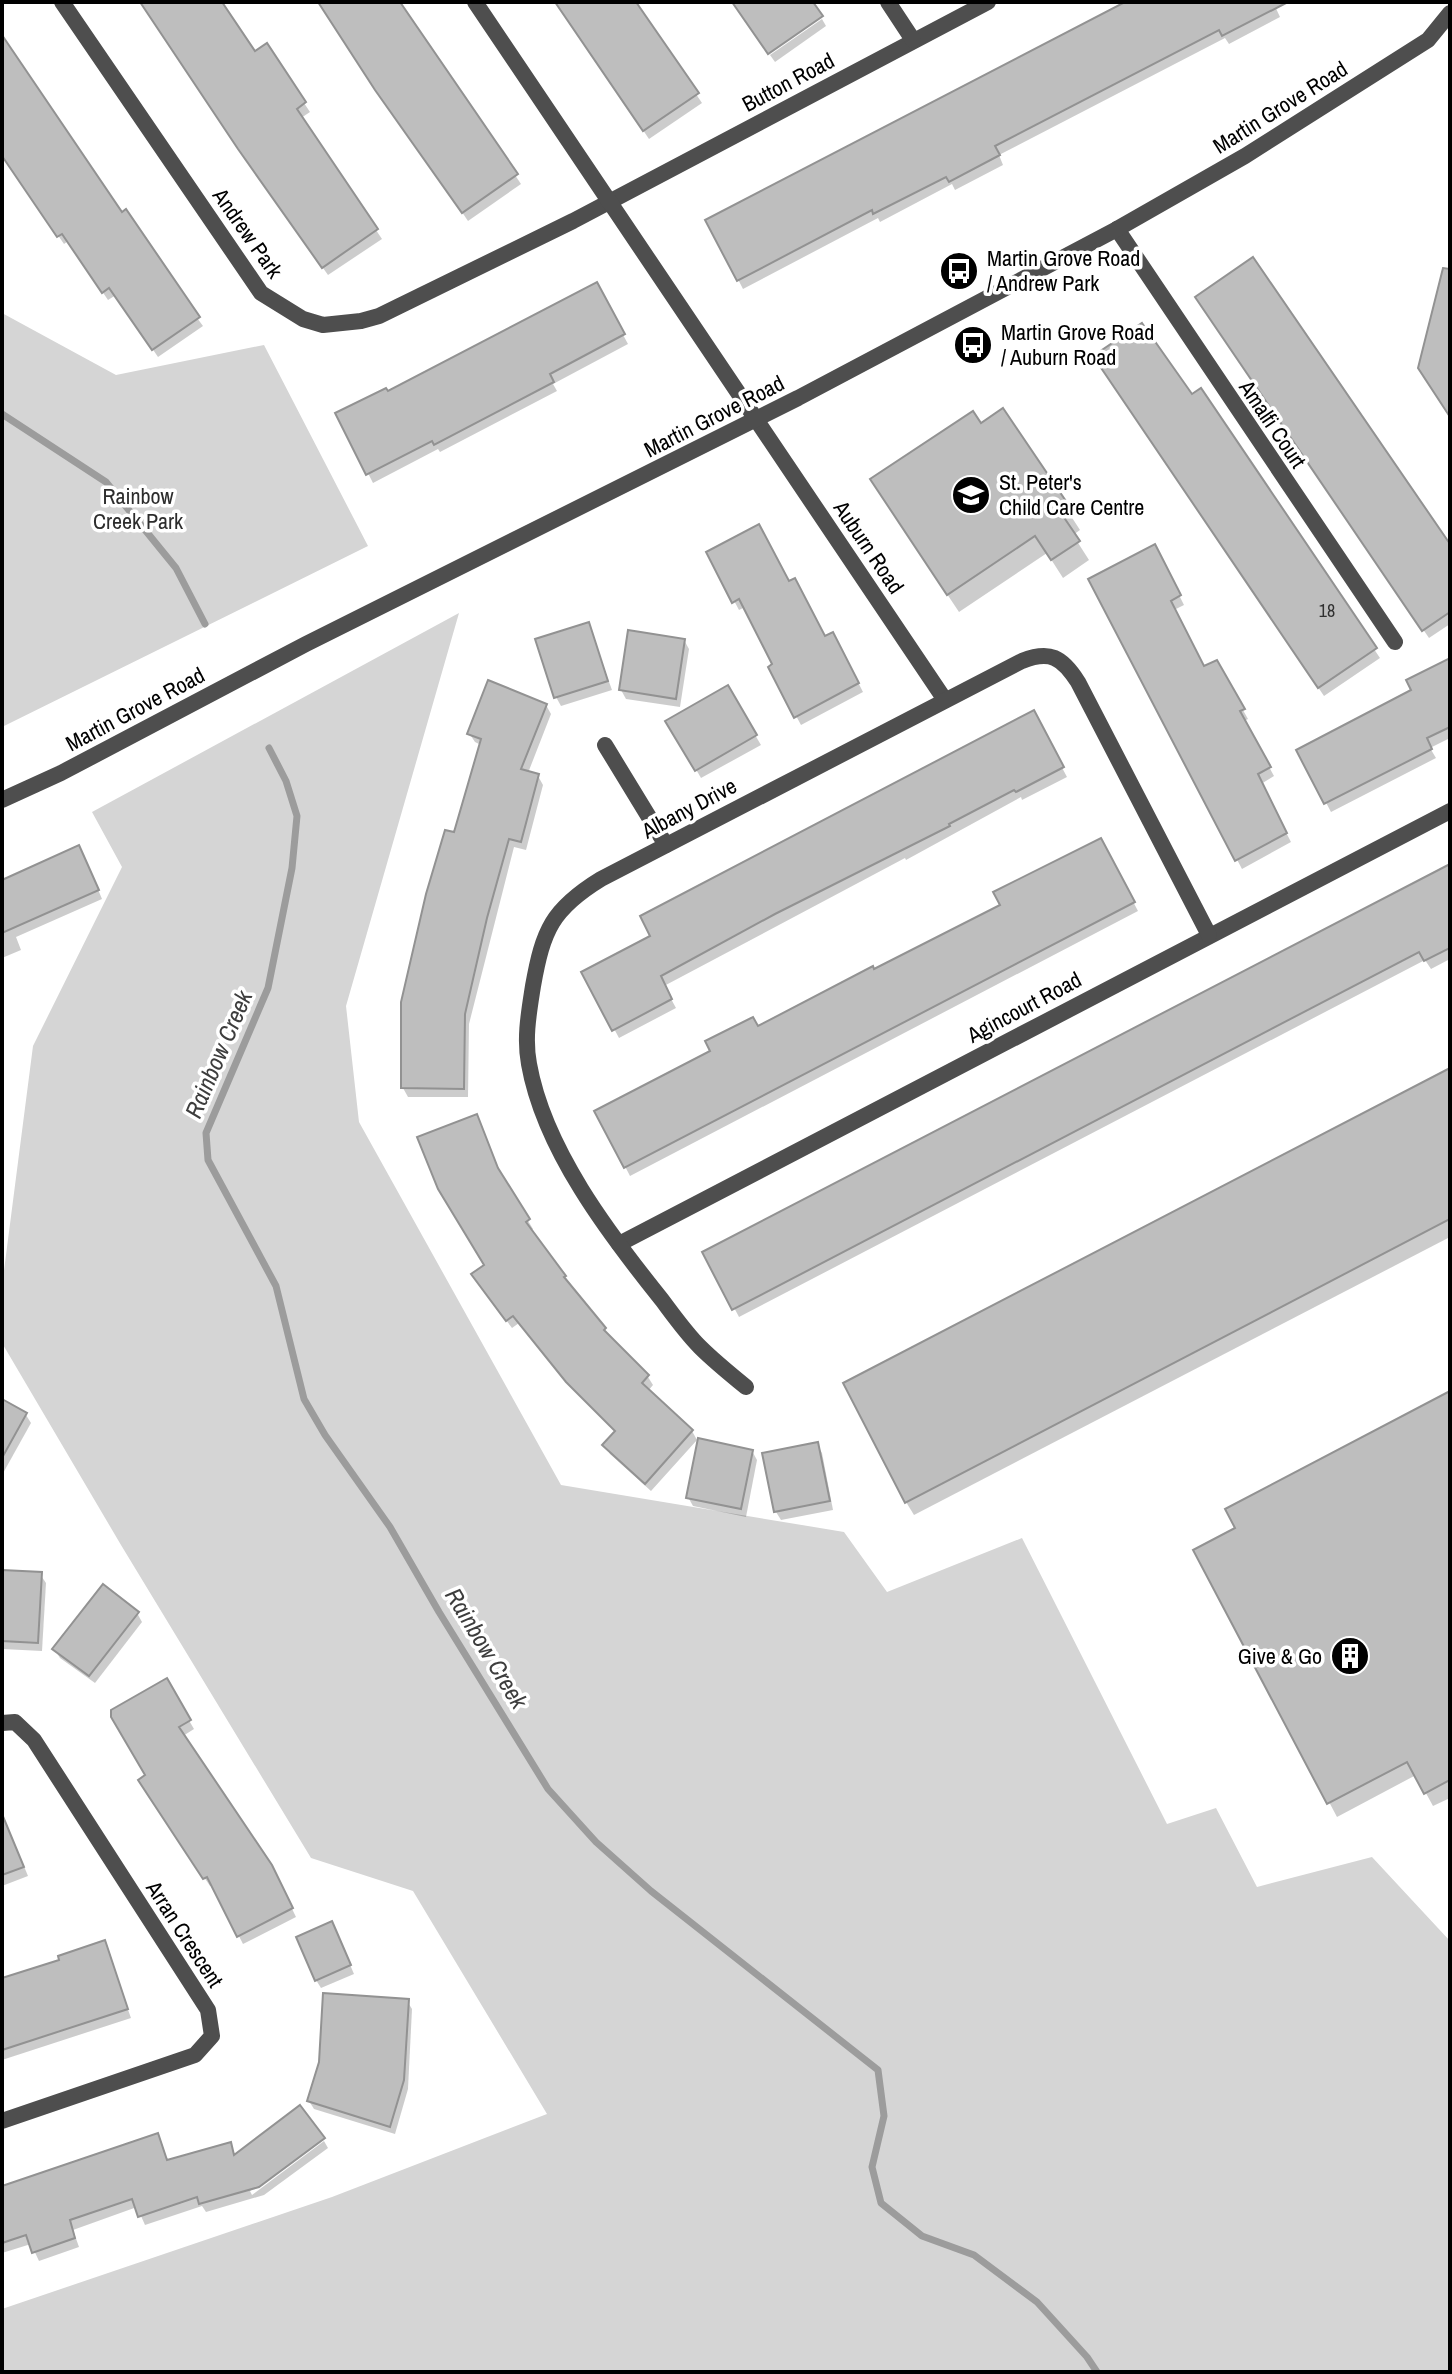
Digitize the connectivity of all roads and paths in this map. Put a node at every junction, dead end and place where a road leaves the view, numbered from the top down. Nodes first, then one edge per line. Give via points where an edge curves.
1 (62, 2) edge
2 (475, 2) edge
3 (888, 2) edge
4 (988, 2) edge
5 (1450, 13) edge
6 (1450, 36) edge
7 (913, 40) junction
8 (1428, 40) junction
9 (609, 202) junction
10 (1117, 229) junction
11 (756, 419) junction
12 (1395, 642) dead end
13 (945, 700) junction
14 (605, 745) dead end
15 (2, 800) edge
16 (1450, 811) edge
17 (666, 845) junction
18 (1209, 935) junction
19 (619, 1244) junction
20 (746, 1387) dead end
21 (2, 1723) edge
22 (2, 2121) edge

1 - 9 street, Andrew Park via 261,293 303,319 323,325 379,316
2 - 9 street
3 - 7 street
4 - 7 street, Button Road
5 - 8 street, Martin Grove Road
6 - 8 street, Martin Grove Road
7 - 9 street, Button Road
8 - 10 street, Martin Grove Road via 1245,156
9 - 11 street
10 - 11 street, Martin Grove Road
10 - 12 street, Amalfi Court
11 - 13 street, Auburn Road
11 - 15 street, Martin Grove Road
13 - 17 street, Albany Drive
13 - 18 street, Albany Drive via 1035,655 1063,662
14 - 17 street
16 - 18 street, Agincourt Road
17 - 19 street, Albany Drive via 601,879 562,908 542,948 526,1027 528,1061 545,1118 582,1190
18 - 19 street, Agincourt Road
19 - 20 street, Albany Drive via 699,1346
21 - 22 street, Arran Crescent via 15,1722 34,1740 208,2010 212,2036 195,2055

